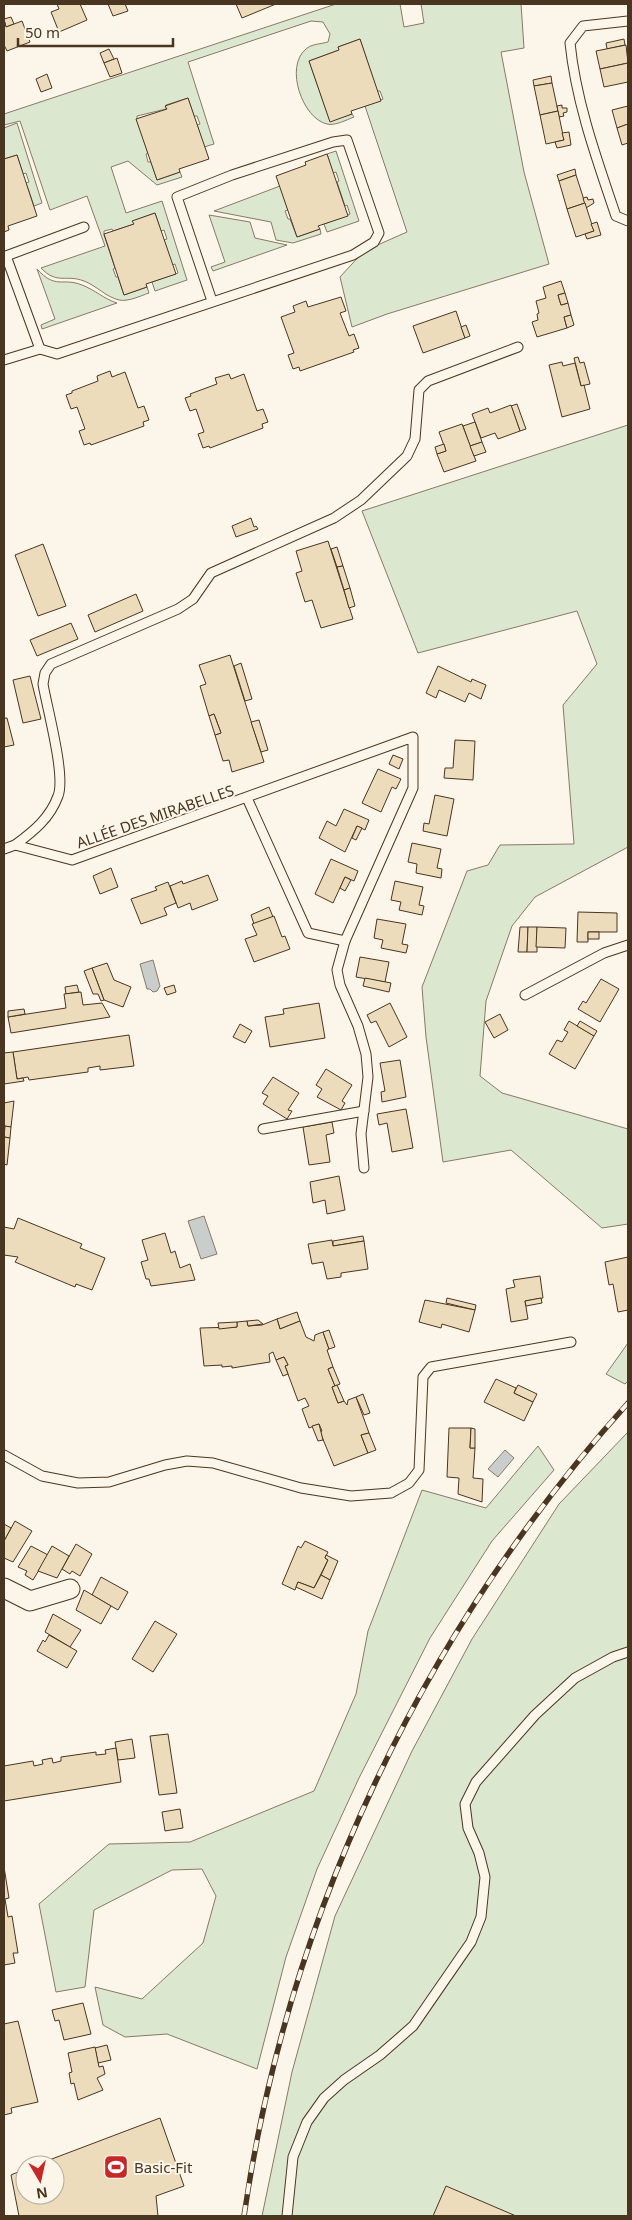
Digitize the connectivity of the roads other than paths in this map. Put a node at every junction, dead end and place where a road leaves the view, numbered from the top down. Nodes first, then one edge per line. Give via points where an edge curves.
1 (628, 21) edge
2 (628, 221) edge
3 (84, 227) dead end
4 (212, 300) junction
5 (518, 347) dead end
6 (40, 349) junction
7 (4, 360) edge
8 (247, 798) junction
9 (15, 844) junction
10 (4, 849) edge
11 (345, 941) junction
12 (628, 945) edge
13 (525, 994) dead end
14 (364, 1111) junction
15 (263, 1129) dead end
16 (364, 1168) dead end
17 (571, 1342) dead end
18 (4, 1454) edge
19 (4, 1588) edge
20 (70, 1589) dead end
21 (628, 1652) edge
22 (287, 2216) edge

1 - 2 lane via 582,26 570,43 573,70 594,150 616,216
3 - 6 lane via 6,256
4 - 4 lane via 176,197 232,175 347,140 379,233 374,242 353,255
4 - 6 lane via 57,354
5 - 9 lane via 428,381 419,390 414,439 407,456 361,500 341,514 211,573 193,599 178,609 51,664 44,673 43,684 60,774 59,794 51,811 37,828
6 - 7 lane
8 - 9 lane, ALLÉE DES MIRABELLES via 72,860
8 - 11 lane, ALLÉE DES MIRABELLES via 308,933
8 - 11 lane, ALLÉE DES MIRABELLES via 413,737 413,788
9 - 10 lane
11 - 14 lane, ALLÉE DES MIRABELLES via 337,970 366,1054 368,1077
12 - 13 lane via 604,953
14 - 15 lane
14 - 16 lane, ALLÉE DES MIRABELLES via 361,1134
17 - 18 lane via 430,1367 422,1376 418,1470 410,1483 391,1493 351,1496 301,1488 214,1462 187,1461 109,1482 78,1483 42,1476
19 - 20 street via 30,1601
21 - 22 lane via 613,1656 575,1678 535,1715 476,1782 465,1804 468,1828 480,1853 485,1877 481,1917 471,1942 414,2026 344,2080 324,2098 307,2122 293,2157

